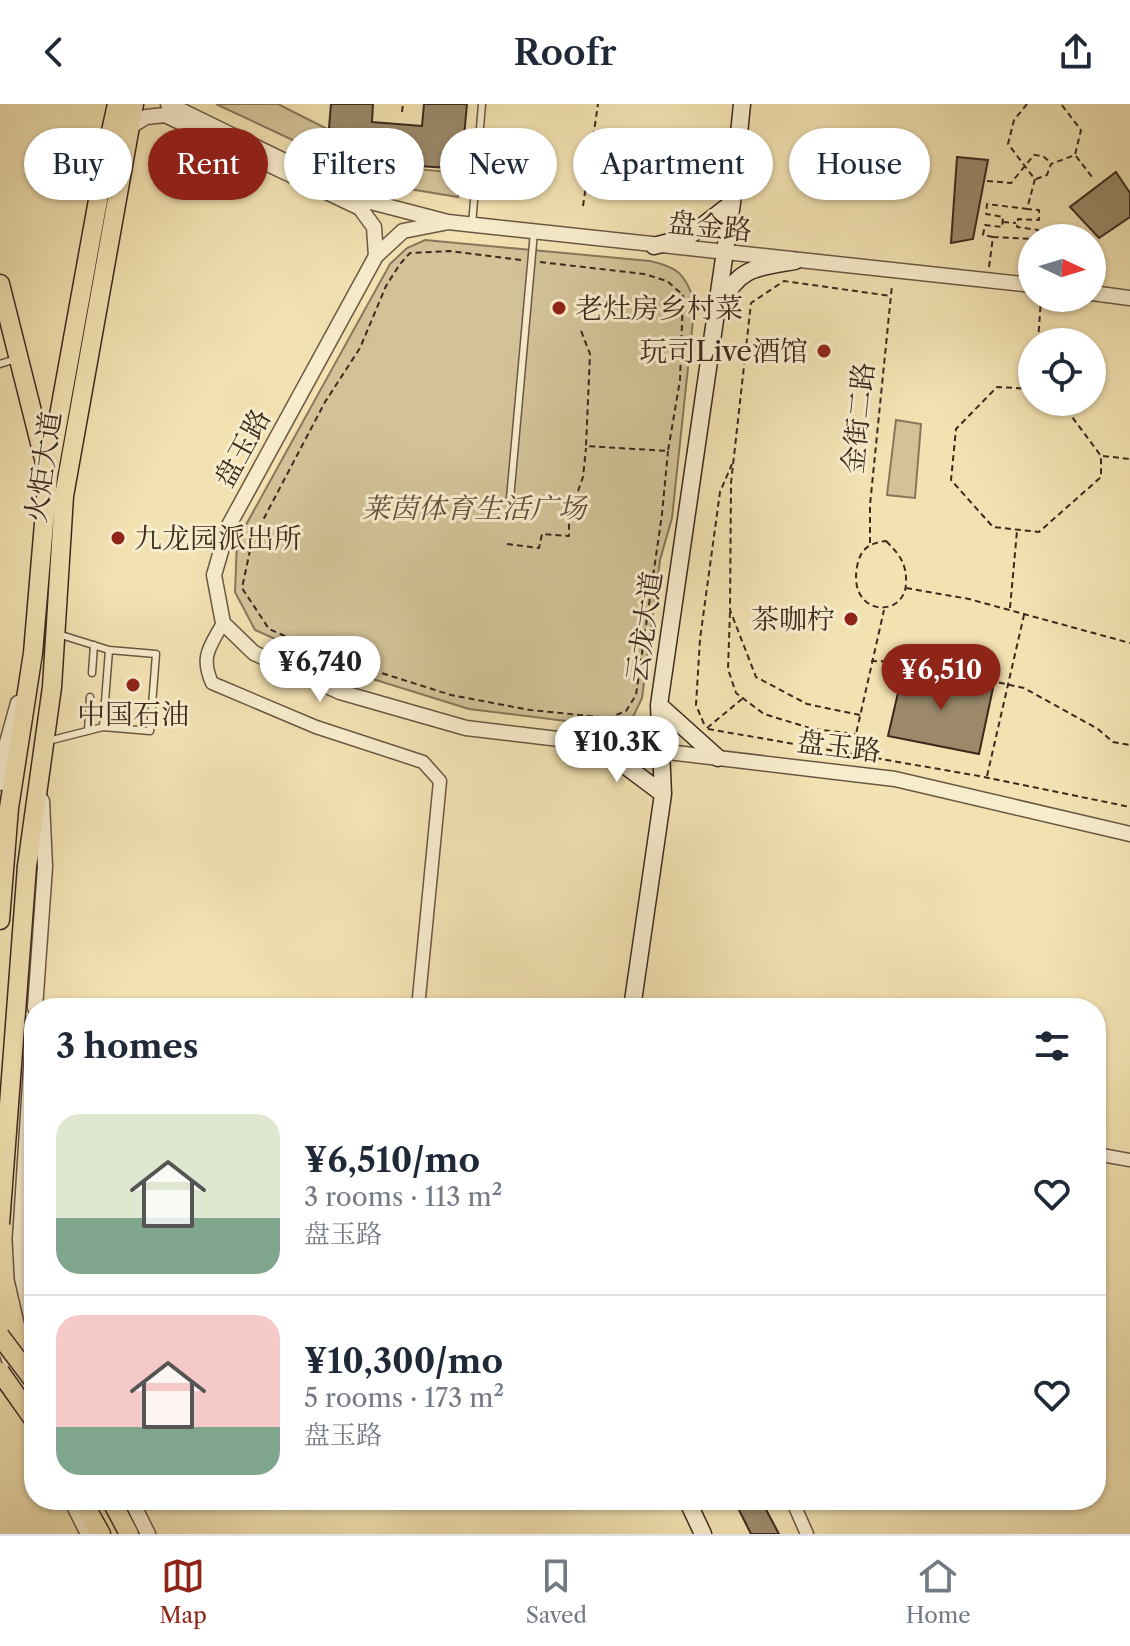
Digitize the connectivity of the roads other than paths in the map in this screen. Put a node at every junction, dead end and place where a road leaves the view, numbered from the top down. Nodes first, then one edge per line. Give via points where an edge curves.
1 (117, 104) edge
2 (134, 104) edge
3 (168, 104) edge
4 (482, 104) edge
5 (742, 104) edge
6 (128, 128) joint
7 (115, 200) edge
8 (732, 203) junction
9 (448, 222) junction
10 (472, 225) junction
11 (534, 232) junction
12 (654, 246) junction
13 (724, 254) junction
14 (376, 256) junction
15 (795, 261) junction
16 (1018, 283) edge
17 (0, 284) edge
18 (1106, 295) edge
19 (1130, 298) edge
20 (714, 326) junction
21 (19, 358) junction
22 (0, 364) edge
23 (48, 476) junction
24 (64, 496) junction
25 (510, 499) dead end
26 (223, 623) junction
27 (55, 633) junction
28 (94, 645) junction
29 (109, 650) junction
30 (33, 653) junction
31 (92, 673) dead end
32 (90, 697) dead end
33 (659, 705) junction
34 (103, 727) junction
35 (88, 731) junction
36 (45, 742) junction
37 (595, 743) junction
38 (3, 746) edge
39 (660, 751) junction
40 (718, 758) junction
41 (40, 771) junction
42 (0, 783) edge
43 (663, 794) junction
44 (1130, 821) edge
45 (1109, 829) junction
46 (1130, 834) edge
47 (0, 920) edge
48 (36, 998) edge
49 (419, 998) edge
50 (633, 998) edge
51 (24, 1096) edge
52 (0, 1101) edge
53 (1106, 1156) edge
54 (1130, 1160) edge
55 (24, 1174) edge
56 (0, 1224) edge
57 (24, 1287) edge
58 (0, 1334) edge
59 (24, 1367) edge
60 (0, 1372) edge
61 (24, 1401) edge
62 (24, 1407) edge
63 (79, 1510) edge
64 (86, 1510) edge
65 (116, 1510) edge
66 (136, 1510) edge
67 (692, 1510) edge
68 (796, 1510) edge
69 (96, 1532) edge
70 (129, 1534) edge
71 (148, 1534) edge
72 (703, 1534) edge
73 (807, 1534) edge

1 - 23 main road, 火炬大道
2 - 6 main road, 火炬大道
3 - 9 street, 盘金路 via 367,201
4 - 10 lane
5 - 8 main road, 云龙大道
6 - 14 street via 146,117 165,115 360,208 374,227
7 - 24 main road, 火炬大道
8 - 12 main road via 688,237
8 - 13 main road, 云龙大道
9 - 10 street, 盘金路
9 - 14 street via 403,231
10 - 11 street, 盘金路
11 - 12 street, 盘金路
11 - 25 lane
12 - 13 street, 盘金路
13 - 15 street, 盘金路
13 - 20 main road, 云龙大道
14 - 26 street, 盘玉路 via 228,527 214,575
15 - 16 street, 盘金路
15 - 20 main road via 752,268 730,286
17 - 21 main road
18 - 19 street
20 - 33 main road, 云龙大道
21 - 22 lane
21 - 23 main road
23 - 24 main road
23 - 30 main road, 火炬大道
24 - 27 main road, 火炬大道
26 - 37 street, 盘玉路 via 254,653 340,692 466,728
26 - 49 street via 204,666 212,683 316,727 423,762 440,781
27 - 28 lane
27 - 36 main road, 火炬大道
28 - 29 lane
28 - 31 lane
29 - 34 lane
29 - 34 lane via 156,654 150,731
30 - 38 street
30 - 47 main road, 火炬大道 via 9,808
32 - 35 lane
33 - 39 main road, 云龙大道
33 - 40 main road
34 - 35 lane
35 - 36 lane
36 - 41 main road, 火炬大道
37 - 39 street, 盘玉路
37 - 43 main road
38 - 42 street
39 - 40 street, 盘玉路
39 - 43 main road, 云龙大道
40 - 45 street, 盘玉路 via 895,779
41 - 48 street via 45,867
41 - 56 main road, 火炬大道, bridge via 27,866
43 - 50 main road, 云龙大道
44 - 45 street
45 - 46 street, 盘玉路
51 - 52 street
53 - 54 street
55 - 57 street
58 - 59 main road, bridge
58 - 61 street
60 - 62 main road, bridge
63 - 69 street
64 - 69 main road
65 - 70 main road
66 - 71 street
67 - 72 main road
68 - 73 street

